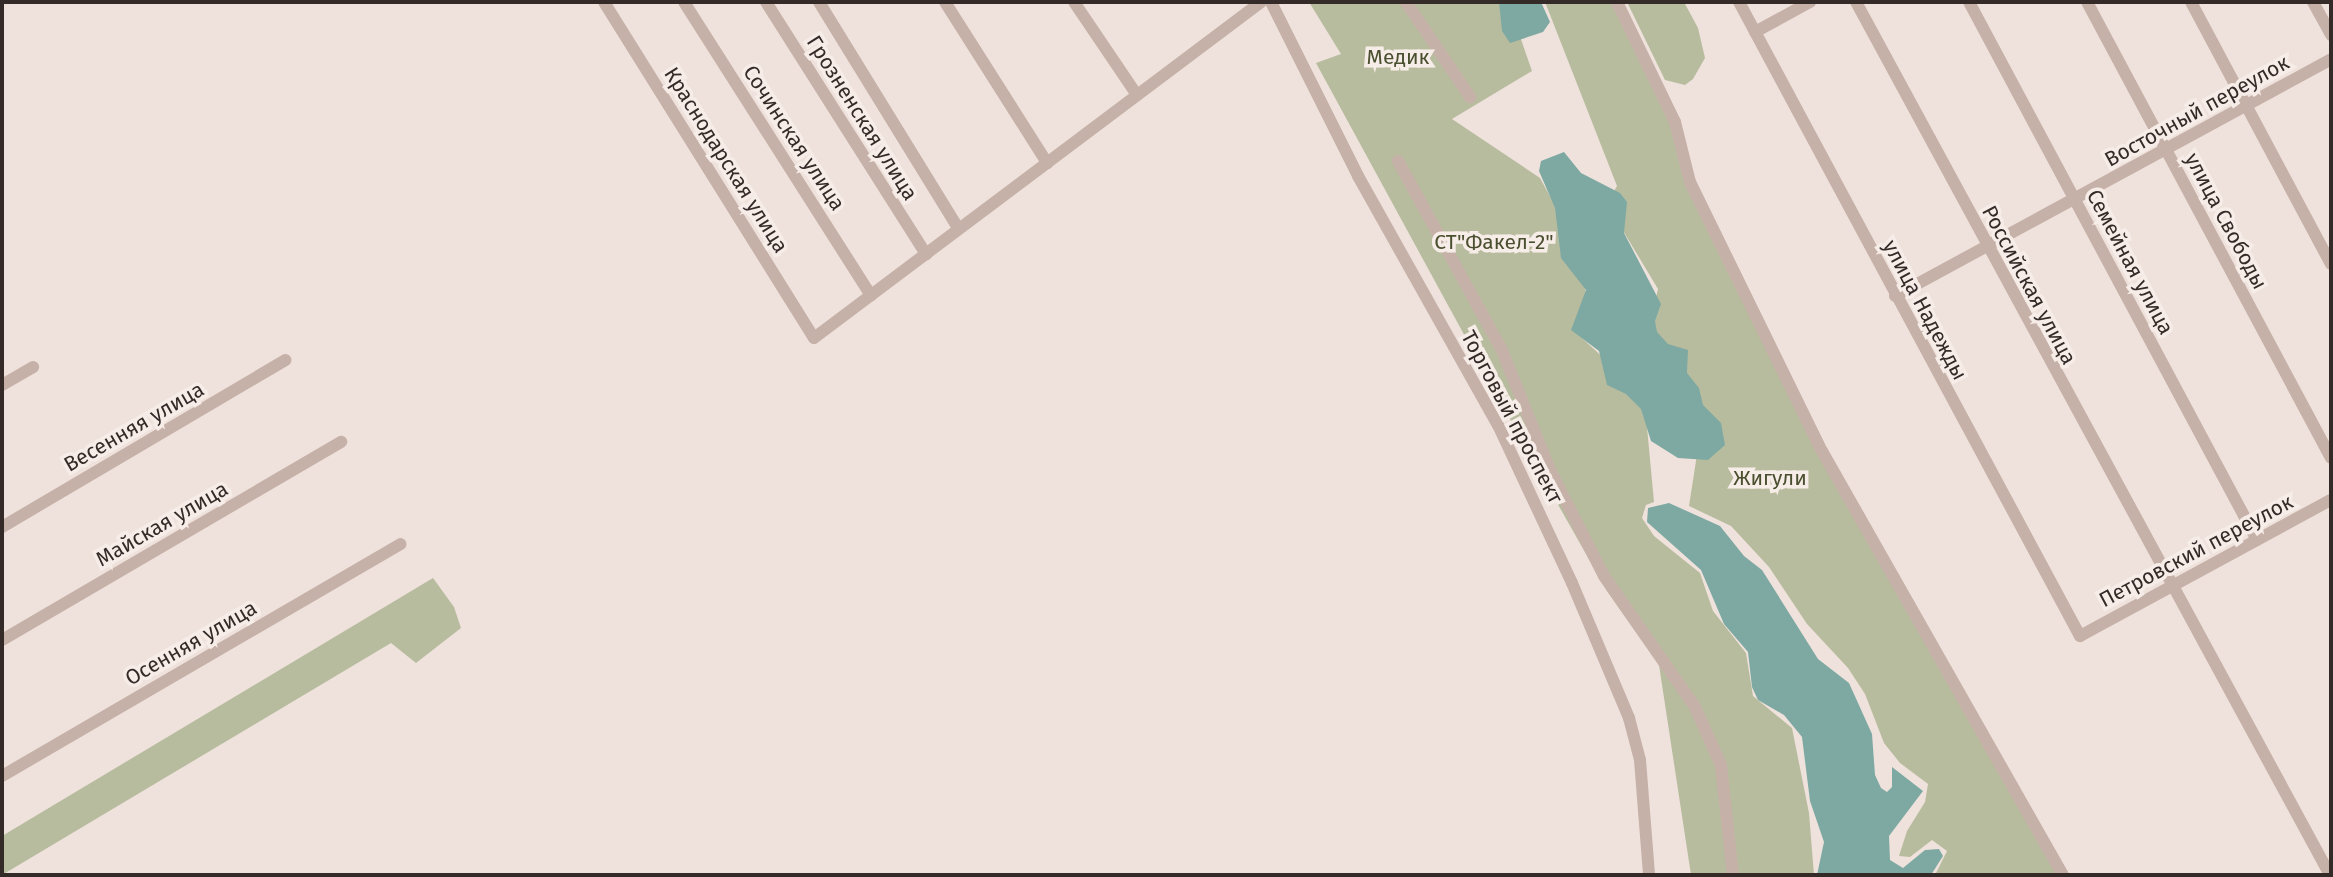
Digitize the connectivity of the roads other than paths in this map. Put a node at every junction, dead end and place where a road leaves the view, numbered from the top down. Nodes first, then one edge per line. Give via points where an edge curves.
1 (604, 2) edge
2 (684, 2) edge
3 (766, 2) edge
4 (819, 2) edge
5 (945, 2) edge
6 (1074, 2) edge
7 (1261, 2) edge
8 (1271, 2) edge
9 (1406, 2) edge
10 (1617, 2) edge
11 (1739, 2) edge
12 (1810, 2) edge
13 (1856, 2) edge
14 (1969, 2) edge
15 (2087, 2) edge
16 (2191, 2) edge
17 (2314, 2) edge
18 (1755, 32) junction
19 (2331, 35) edge
20 (2331, 59) edge
21 (1137, 95) junction
22 (1470, 97) dead end
23 (2247, 106) junction
24 (2166, 150) junction
25 (1398, 161) dead end
26 (1047, 163) junction
27 (2075, 200) junction
28 (958, 228) junction
29 (1987, 247) junction
30 (926, 254) junction
31 (2331, 264) edge
32 (871, 295) junction
33 (1895, 296) junction
34 (286, 360) dead end
35 (33, 367) dead end
36 (2, 385) edge
37 (341, 442) dead end
38 (2331, 458) edge
39 (2328, 502) edge
40 (2331, 517) edge
41 (2, 527) edge
42 (2257, 540) junction
43 (400, 544) dead end
44 (2169, 587) junction
45 (2080, 636) joint
46 (2, 640) edge
47 (2, 776) edge
48 (1649, 875) edge
49 (1733, 875) edge
50 (2063, 875) edge
51 (2330, 875) edge

1 - 32 street, Краснодарская улица via 814,338
2 - 32 street, Сочинская улица
3 - 30 street, Грозненская улица
4 - 28 street
5 - 26 street
6 - 21 street
7 - 21 street
8 - 48 street, Торговый проспект via 1358,176 1498,425 1567,571 1635,739 1645,793
9 - 22 street
10 - 50 street via 1675,122 1690,182 1822,451
11 - 18 street, улица Надежды
12 - 18 street
13 - 29 street, Российская улица
14 - 27 street, Семейная улица
15 - 24 street, улица Свободы
16 - 23 street
17 - 19 street
18 - 33 street, улица Надежды
20 - 23 street, Восточный переулок
21 - 26 street
23 - 24 street, Восточный переулок
23 - 31 street
24 - 27 street, Восточный переулок
24 - 38 street, улица Свободы
25 - 49 street via 1501,348 1550,470 1604,576 1695,707 1721,765
26 - 28 street
27 - 29 street, Восточный переулок
27 - 42 street, Семейная улица
28 - 30 street
29 - 33 street, Восточный переулок
29 - 44 street, Российская улица
30 - 32 street
33 - 45 street, улица Надежды
34 - 41 street, Весенняя улица
35 - 36 street
37 - 46 street, Майская улица
39 - 40 street
39 - 42 street, Петровский переулок
42 - 44 street, Петровский переулок
43 - 47 street, Осенняя улица
44 - 45 street, Петровский переулок
44 - 51 street, Российская улица

